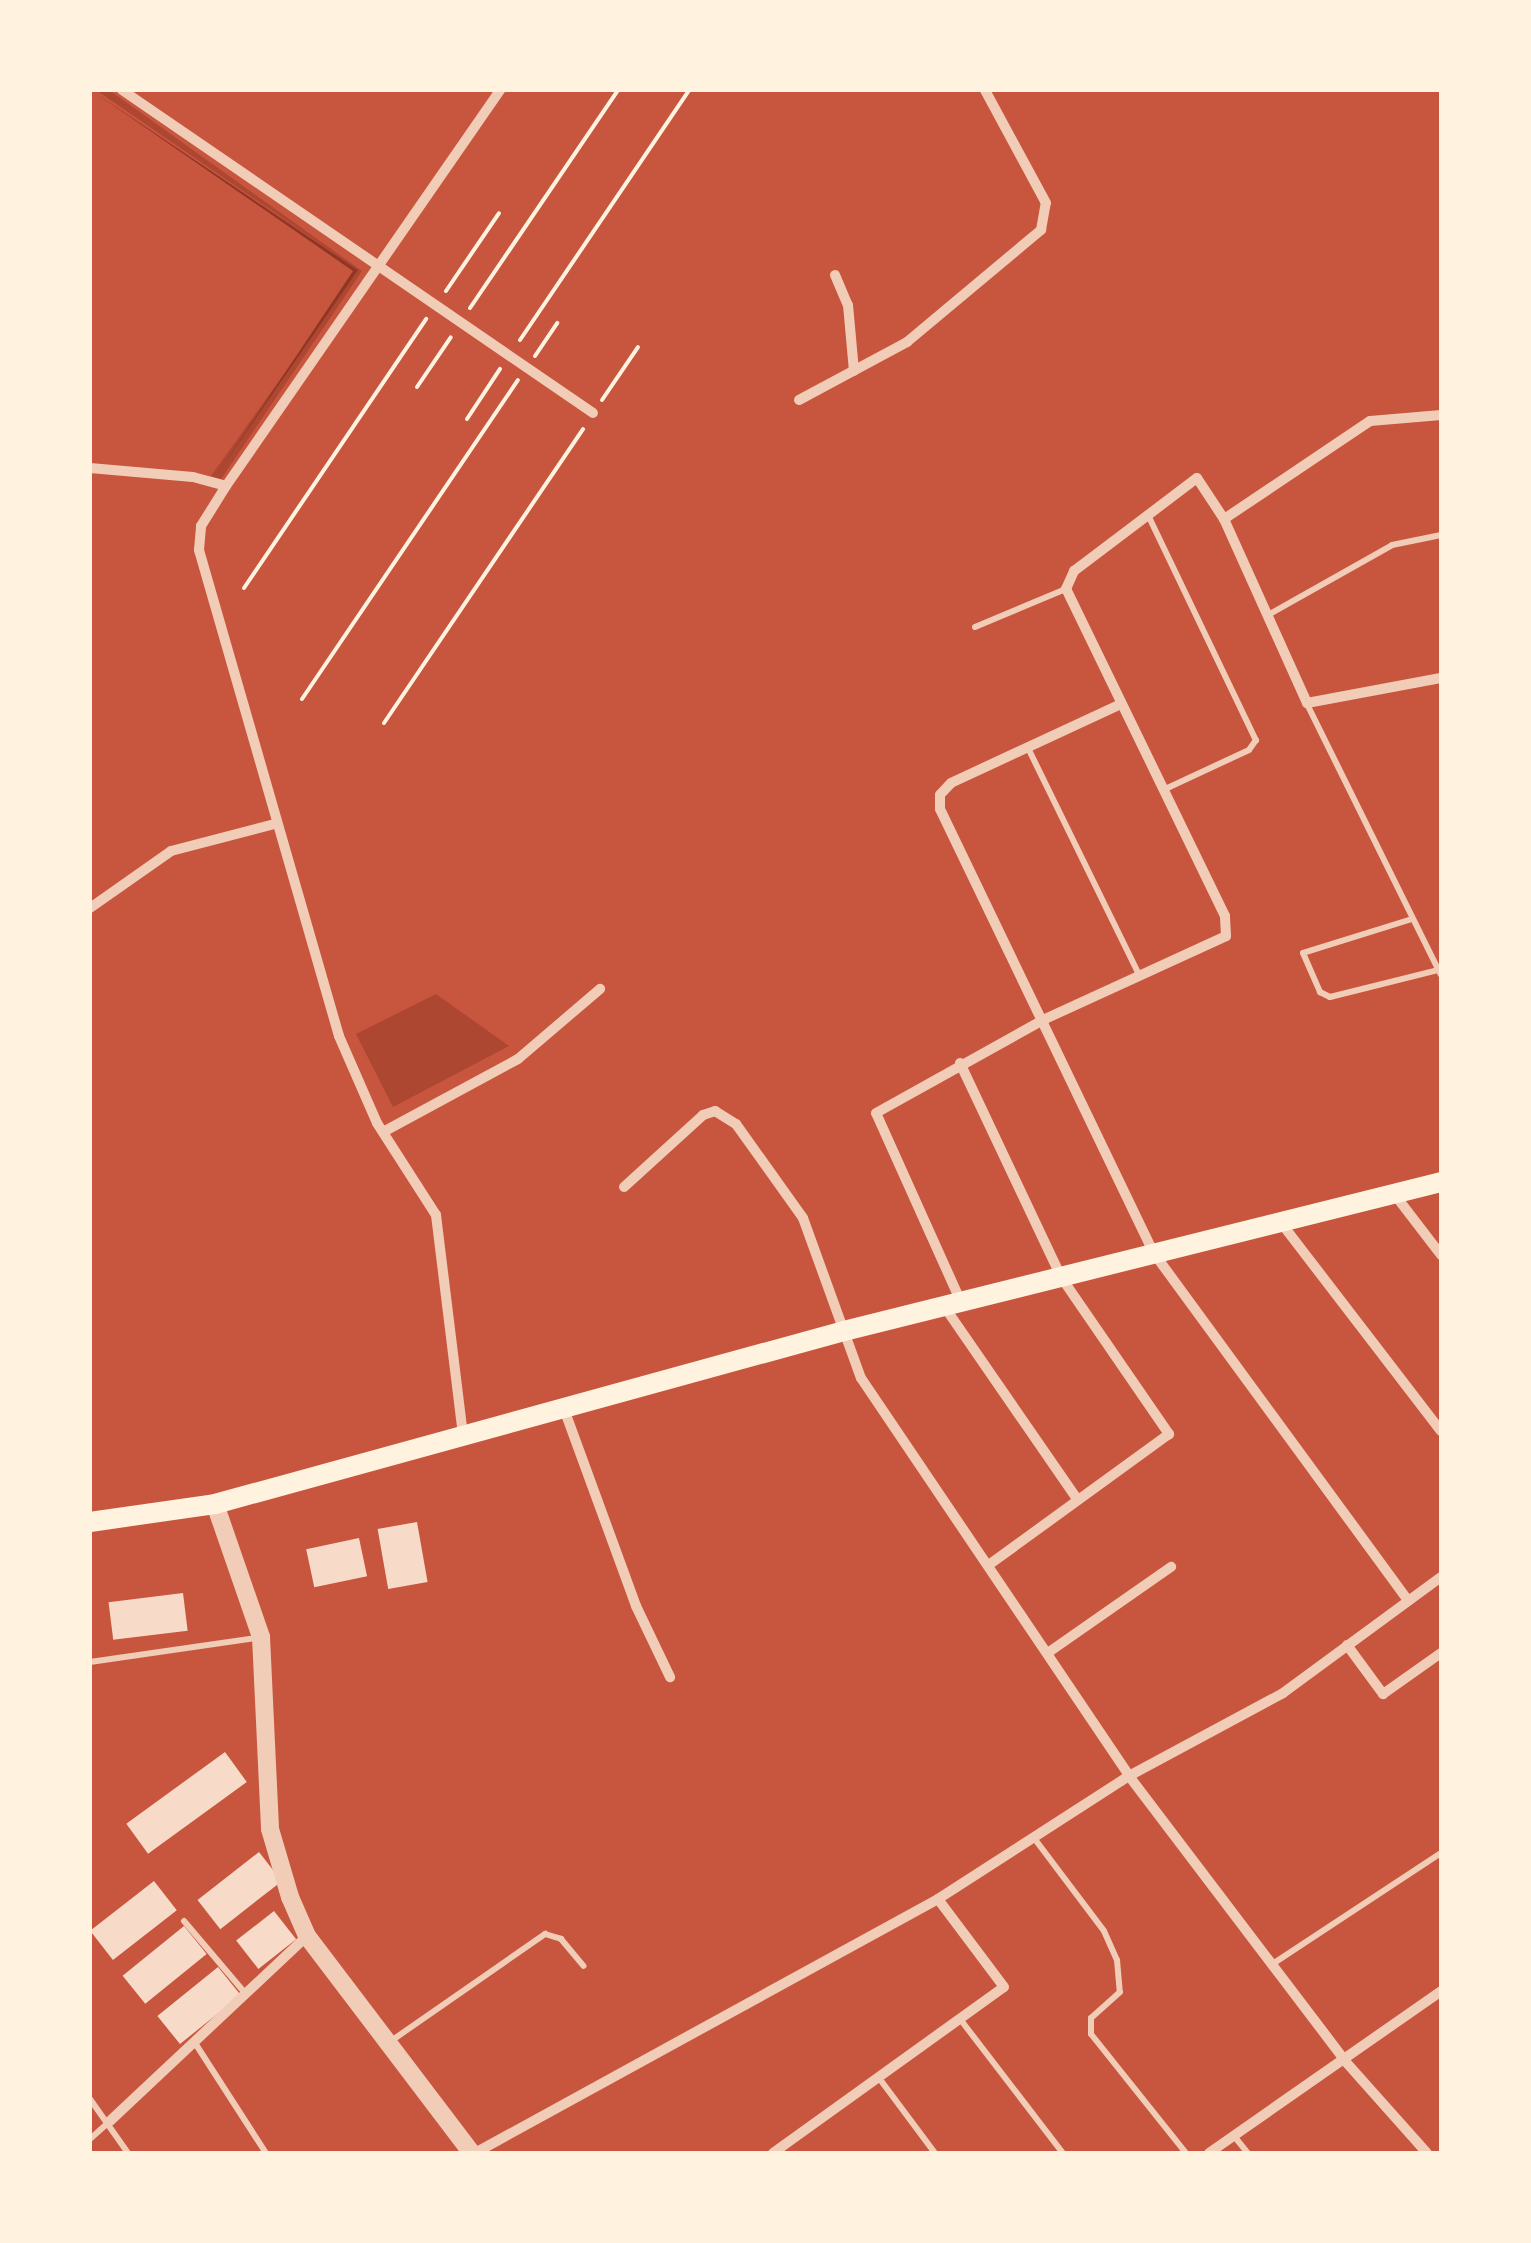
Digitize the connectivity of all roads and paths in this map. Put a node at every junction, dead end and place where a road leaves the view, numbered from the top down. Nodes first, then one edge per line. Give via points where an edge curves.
1 (122, 90) edge
2 (500, 90) edge
3 (618, 90) edge
4 (689, 90) edge
5 (985, 90) edge
6 (499, 212) dead end
7 (378, 268) junction
8 (835, 275) dead end
9 (435, 306) junction
10 (460, 323) junction
11 (557, 323) dead end
12 (638, 347) dead end
13 (509, 356) junction
14 (526, 368) junction
15 (854, 372) junction
16 (417, 387) dead end
17 (799, 400) dead end
18 (593, 413) junction
19 (1441, 415) edge
20 (467, 419) dead end
21 (90, 468) edge
22 (226, 486) junction
23 (1148, 514) junction
24 (1224, 519) junction
25 (1441, 535) edge
26 (244, 588) dead end
27 (1066, 589) junction
28 (1268, 616) junction
29 (975, 627) dead end
30 (1441, 678) edge
31 (302, 699) dead end
32 (1307, 703) junction
33 (1121, 704) junction
34 (384, 723) dead end
35 (1027, 747) junction
36 (1165, 789) junction
37 (275, 824) junction
38 (90, 908) edge
39 (1412, 920) junction
40 (1440, 972) edge
41 (1140, 978) junction
42 (600, 989) dead end
43 (1045, 1020) junction
44 (960, 1064) junction
45 (383, 1132) junction
46 (1441, 1182) edge
47 (624, 1186) dead end
48 (1394, 1194) junction
49 (1282, 1224) junction
50 (1154, 1252) junction
51 (1441, 1255) edge
52 (1060, 1277) junction
53 (953, 1306) junction
54 (844, 1331) junction
55 (564, 1408) junction
56 (1441, 1432) edge
57 (463, 1436) junction
58 (1077, 1499) junction
59 (215, 1504) junction
60 (90, 1522) edge
61 (989, 1565) junction
62 (1171, 1567) dead end
63 (1441, 1577) edge
64 (1408, 1601) junction
65 (261, 1638) junction
66 (1347, 1646) junction
67 (1049, 1652) junction
68 (1441, 1653) edge
69 (90, 1662) edge
70 (670, 1677) dead end
71 (1130, 1776) junction
72 (1034, 1838) junction
73 (1441, 1853) edge
74 (938, 1899) junction
75 (184, 1921) dead end
76 (307, 1936) junction
77 (584, 1966) dead end
78 (1270, 1966) junction
79 (1441, 1991) edge
80 (246, 1994) junction
81 (960, 2019) junction
82 (195, 2043) junction
83 (386, 2045) junction
84 (1344, 2061) junction
85 (878, 2078) junction
86 (90, 2099) edge
87 (110, 2121) junction
88 (1233, 2135) junction
89 (90, 2139) edge
90 (128, 2153) edge
91 (266, 2153) edge
92 (474, 2153) edge
93 (772, 2153) edge
94 (935, 2153) edge
95 (1063, 2153) edge
96 (1186, 2153) edge
97 (1209, 2153) edge
98 (1248, 2153) edge
99 (1427, 2153) edge

1 - 7 street
2 - 7 street
3 - 10 path
4 - 13 path
5 - 15 street via 1046,203 1041,230 960,303
6 - 9 path
7 - 9 street
7 - 22 street
8 - 15 street via 848,305
9 - 10 street
9 - 26 path
10 - 13 street
10 - 16 path
11 - 14 path
12 - 18 path
13 - 14 street
13 - 20 path
14 - 18 street
14 - 31 path
15 - 17 street
18 - 34 path
19 - 24 street via 1370,421
21 - 22 street
22 - 37 street via 201,526 199,550
23 - 24 street via 1197,478
23 - 27 street via 1074,571
23 - 36 lane via 1256,740 1249,750
24 - 28 street
25 - 28 lane via 1392,545
27 - 29 lane
27 - 33 street
28 - 32 street
30 - 32 street
32 - 39 lane
33 - 35 street
33 - 36 street
35 - 41 lane
35 - 43 street via 951,783 940,795 940,809
36 - 41 street via 1225,916 1226,936
37 - 38 street via 171,851
37 - 45 street via 340,1036
39 - 40 lane
39 - 40 lane via 1303,952 1320,992 1330,997
41 - 43 street
42 - 45 street via 518,1059
43 - 44 street
43 - 50 street
44 - 52 street
44 - 53 street via 876,1113
45 - 57 street via 436,1215
46 - 48 main road
47 - 54 street via 703,1114 725,1116 794,1202
48 - 49 main road
48 - 51 street
49 - 50 main road
49 - 56 street
50 - 52 main road
50 - 64 street
52 - 53 main road
52 - 58 street via 1169,1434
53 - 54 main road
53 - 58 street
54 - 55 main road
54 - 61 street via 861,1378
55 - 57 main road
55 - 70 street via 636,1606
57 - 59 main road
58 - 61 street
59 - 60 main road
59 - 65 street
61 - 67 street
62 - 67 street
63 - 64 street
64 - 66 street
65 - 69 lane
65 - 76 street via 270,1829
66 - 68 street via 1383,1694
66 - 71 street via 1283,1693
67 - 71 street
71 - 72 street
71 - 78 street
72 - 74 street
72 - 96 lane via 1104,1931 1116,1960 1120,1992 1090,2018 1091,2034
73 - 78 lane
74 - 81 street via 1004,1987
74 - 92 street
75 - 80 lane
76 - 80 street
76 - 83 street
77 - 83 lane via 561,1939 545,1934
78 - 84 street
79 - 84 street
80 - 82 street
81 - 85 street
81 - 95 lane
82 - 87 street
82 - 91 lane
83 - 92 street
84 - 88 street
84 - 99 street
85 - 93 street
85 - 94 lane
86 - 87 lane
87 - 89 lane
87 - 90 lane
88 - 97 street
88 - 98 lane

